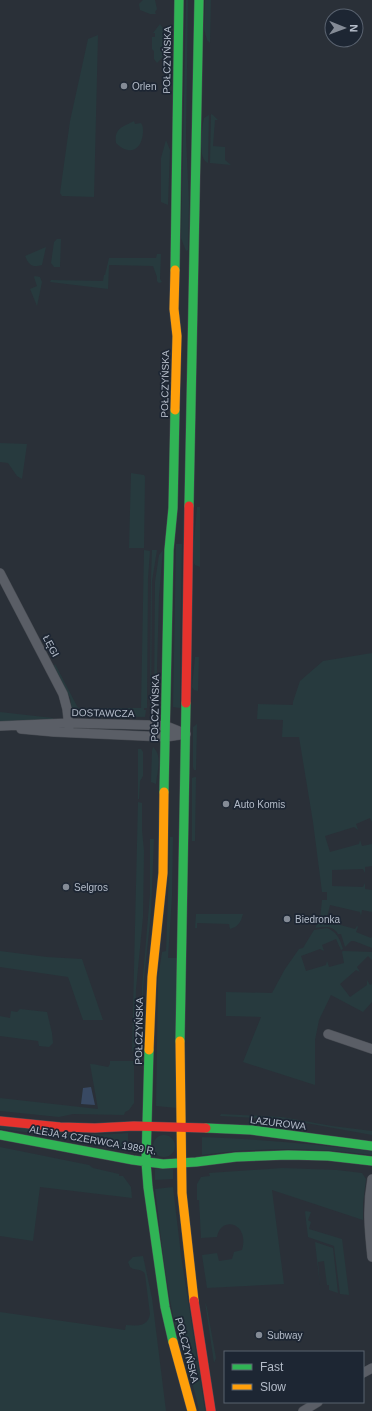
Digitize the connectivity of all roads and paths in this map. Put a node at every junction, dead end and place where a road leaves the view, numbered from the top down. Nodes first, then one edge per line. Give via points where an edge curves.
1 (179, 0) edge
2 (199, 0) edge
3 (0, 573) edge
4 (69, 723) junction
5 (0, 726) edge
6 (166, 726) junction
7 (69, 733) junction
8 (186, 734) junction
9 (166, 737) junction
10 (328, 1034) dead end
11 (372, 1049) edge
12 (0, 1121) edge
13 (147, 1126) junction
14 (182, 1128) junction
15 (0, 1135) edge
16 (372, 1146) edge
17 (372, 1161) edge
18 (146, 1162) junction
19 (182, 1163) junction
20 (372, 1179) edge
21 (372, 1257) edge
22 (316, 1403) edge
23 (192, 1411) edge
24 (210, 1411) edge
25 (303, 1411) edge

1 - 6 main road, POŁCZYŃSKA via 174,302 177,344
2 - 8 main road, POŁCZYŃSKA
3 - 4 street, ŁĘGI via 63,694
4 - 5 street, DOSTAWCZA
4 - 6 street, DOSTAWCZA
4 - 7 street, ŁĘGI
5 - 7 street, DOSTAWCZA
6 - 8 street, DOSTAWCZA
6 - 9 main road, POŁCZYŃSKA
7 - 9 street, DOSTAWCZA
8 - 9 street, DOSTAWCZA
8 - 14 main road, POŁCZYŃSKA via 180,1030
9 - 13 main road, POŁCZYŃSKA via 163,873 151,978
10 - 11 street
12 - 13 main road, ALEJA 4 CZERWCA 1989 R. via 95,1128
13 - 14 main road, ALEJA 4 CZERWCA 1989 R.
13 - 18 main road, POŁCZYŃSKA
14 - 16 main road, LAZUROWA via 262,1131
14 - 19 main road, POŁCZYŃSKA
15 - 18 main road, ALEJA 4 CZERWCA 1989 R.
17 - 19 main road via 288,1155
18 - 19 main road, ALEJA 4 CZERWCA 1989 R.
18 - 23 main road, POŁCZYŃSKA via 165,1306
19 - 24 main road, POŁCZYŃSKA via 188,1253
20 - 21 street via 368,1216
22 - 25 street

